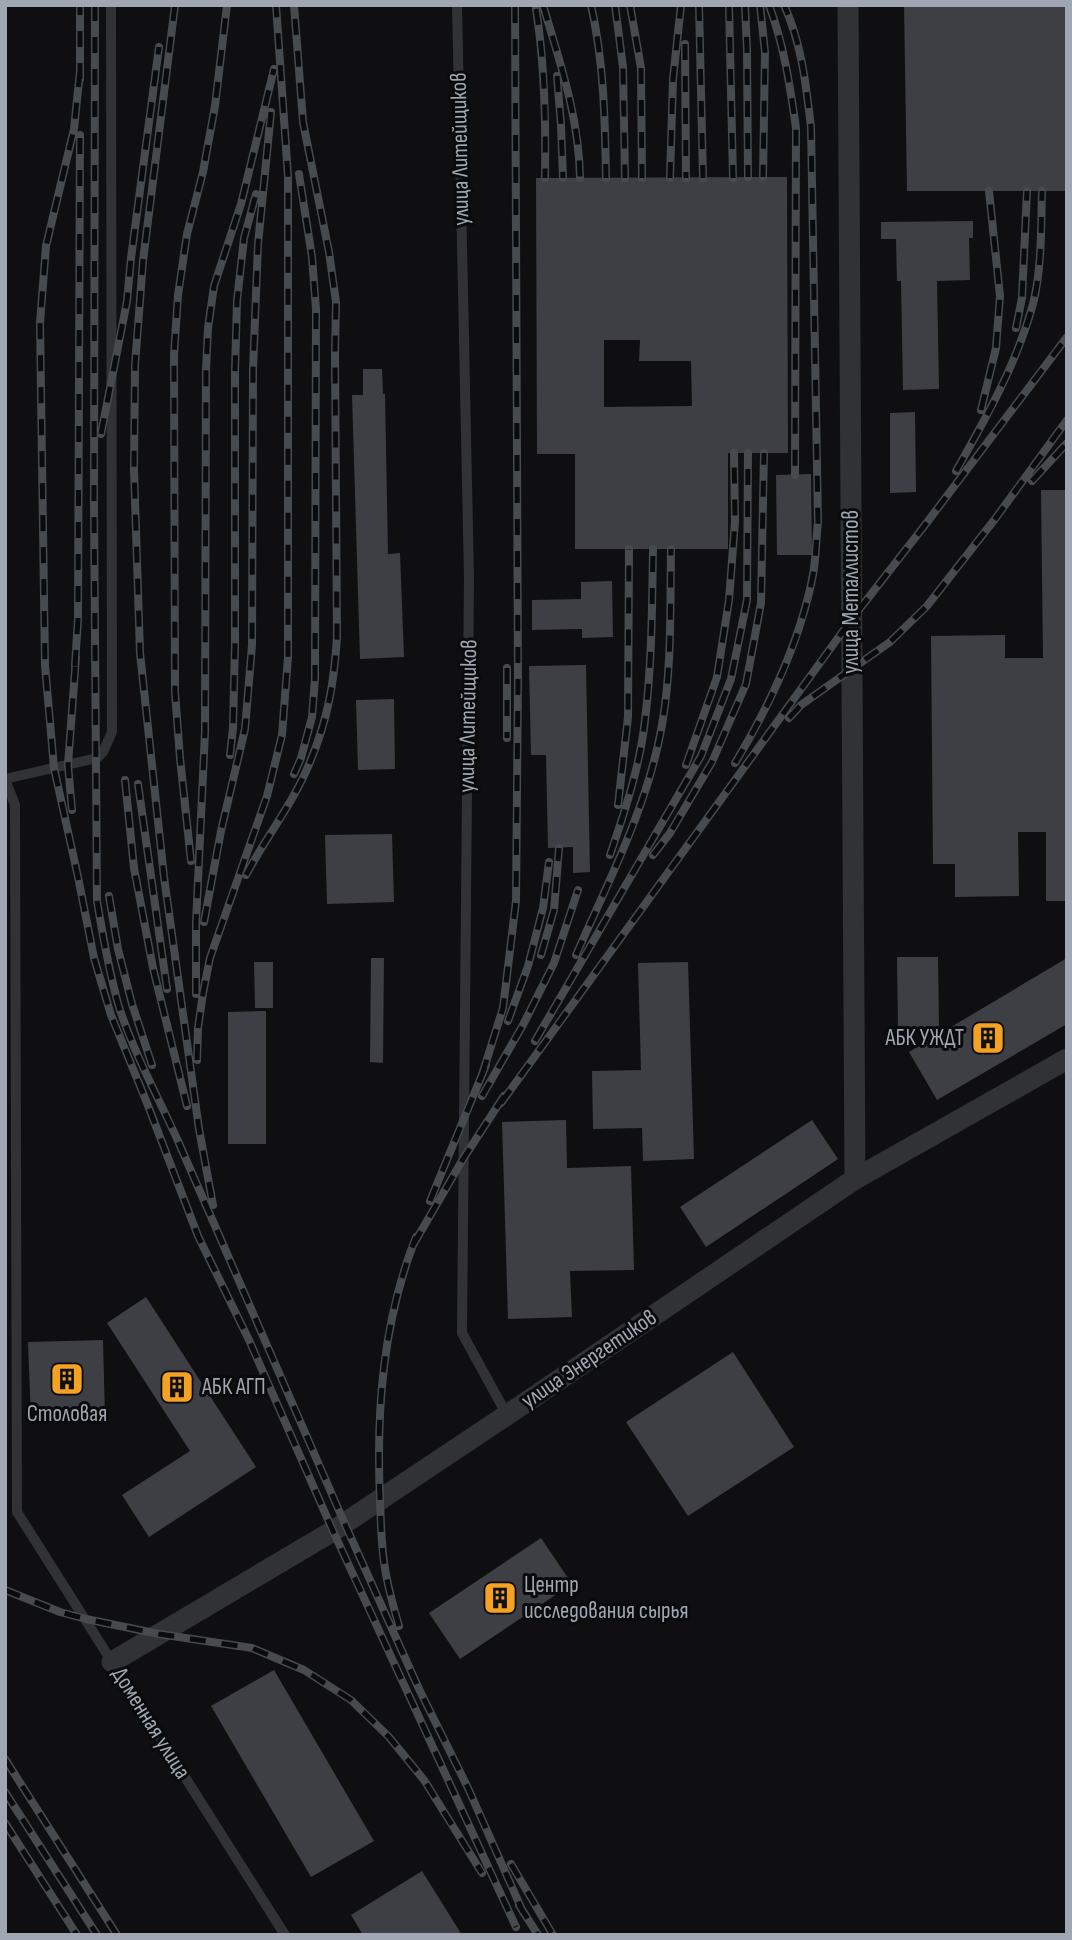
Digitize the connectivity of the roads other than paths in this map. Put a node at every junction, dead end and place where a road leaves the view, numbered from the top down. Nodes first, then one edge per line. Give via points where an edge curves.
1 (111, 5) edge
2 (457, 5) edge
3 (848, 5) edge
4 (5, 779) edge
5 (1067, 1059) edge
6 (855, 1179) junction
7 (508, 1415) junction
8 (112, 1662) junction
9 (285, 1935) edge

1 - 4 lane via 112,732 97,758
2 - 7 lane, улица Литейщиков via 469,578 462,1333
3 - 6 street, улица Металлистов
4 - 8 lane, Доменная улица via 15,805 17,1512
5 - 6 street, улица Энергетиков
6 - 7 street, улица Энергетиков
7 - 8 street, улица Энергетиков via 333,1531
8 - 9 lane, Доменная улица

